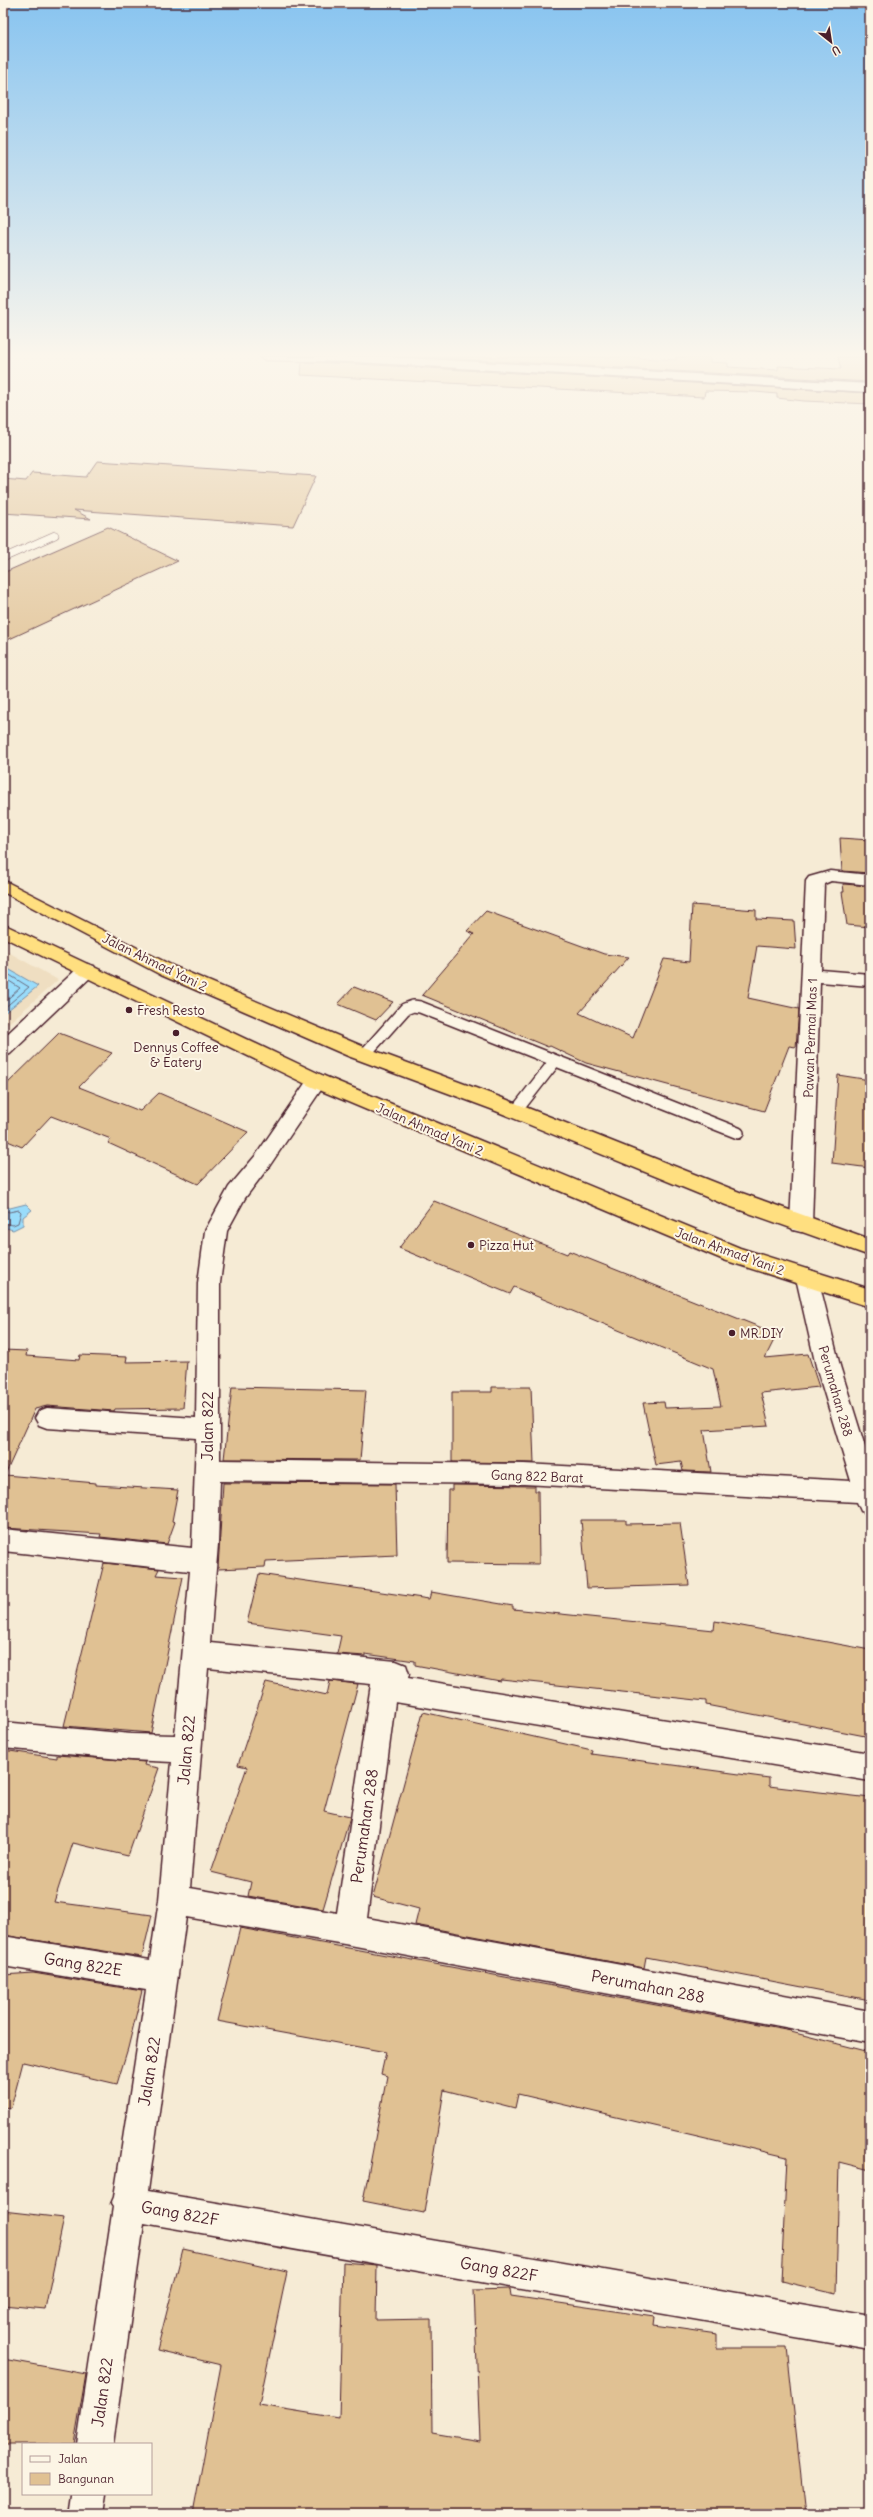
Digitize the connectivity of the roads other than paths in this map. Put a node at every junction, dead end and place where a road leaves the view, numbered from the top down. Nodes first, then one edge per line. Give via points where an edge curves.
1 (55, 535) dead end
2 (3, 558) edge
3 (870, 880) edge
4 (3, 885) edge
5 (3, 930) edge
6 (87, 970) junction
7 (812, 975) junction
8 (870, 980) edge
9 (3, 1049) edge
10 (365, 1054) junction
11 (555, 1061) junction
12 (317, 1081) junction
13 (516, 1111) junction
14 (738, 1132) dead end
15 (802, 1224) junction
16 (870, 1248) edge
17 (807, 1278) junction
18 (870, 1298) edge
19 (47, 1418) dead end
20 (207, 1429) junction
21 (208, 1470) junction
22 (868, 1497) edge
23 (3, 1540) edge
24 (203, 1561) junction
25 (194, 1654) junction
26 (396, 1674) dead end
27 (3, 1734) edge
28 (186, 1749) junction
29 (870, 1767) edge
30 (174, 1900) junction
31 (350, 1930) junction
32 (3, 1951) edge
33 (164, 1978) junction
34 (870, 2027) edge
35 (128, 2204) junction
36 (870, 2333) edge
37 (95, 2443) edge
38 (88, 2495) edge
39 (85, 2514) edge

1 - 2 lane
3 - 7 street, Pawan Permai Mas 1 via 830,876 815,881
4 - 10 highway, Jalan Ahmad Yani 2 via 168,971
5 - 6 highway, Jalan Ahmad Yani 2
6 - 9 street
6 - 12 highway, Jalan Ahmad Yani 2
7 - 8 street
7 - 15 street, Pawan Permai Mas 1
10 - 11 lane via 405,1009 413,1006
10 - 13 highway, Jalan Ahmad Yani 2
11 - 13 lane
11 - 14 lane
12 - 17 highway, Jalan Ahmad Yani 2 via 732,1254
12 - 20 street, Jalan 822 via 263,1160 236,1193 216,1231 209,1283
13 - 15 highway, Jalan Ahmad Yani 2
15 - 16 highway, Jalan Ahmad Yani 2
17 - 18 highway, Jalan Ahmad Yani 2
17 - 22 street, Perumahan 288 via 828,1366
19 - 20 street
20 - 21 street, Jalan 822
21 - 22 street, Gang 822 Barat via 524,1474
21 - 24 street, Jalan 822
23 - 24 street
24 - 25 street, Jalan 822
25 - 26 street
25 - 28 street, Jalan 822
27 - 28 street via 131,1747
28 - 30 street, Jalan 822
29 - 31 street, Perumahan 288 via 383,1687
30 - 31 street
30 - 33 street, Jalan 822
31 - 34 street, Perumahan 288
32 - 33 street, Gang 822E
33 - 35 street, Jalan 822
35 - 36 street, Gang 822F
35 - 37 street, Jalan 822
38 - 39 street

